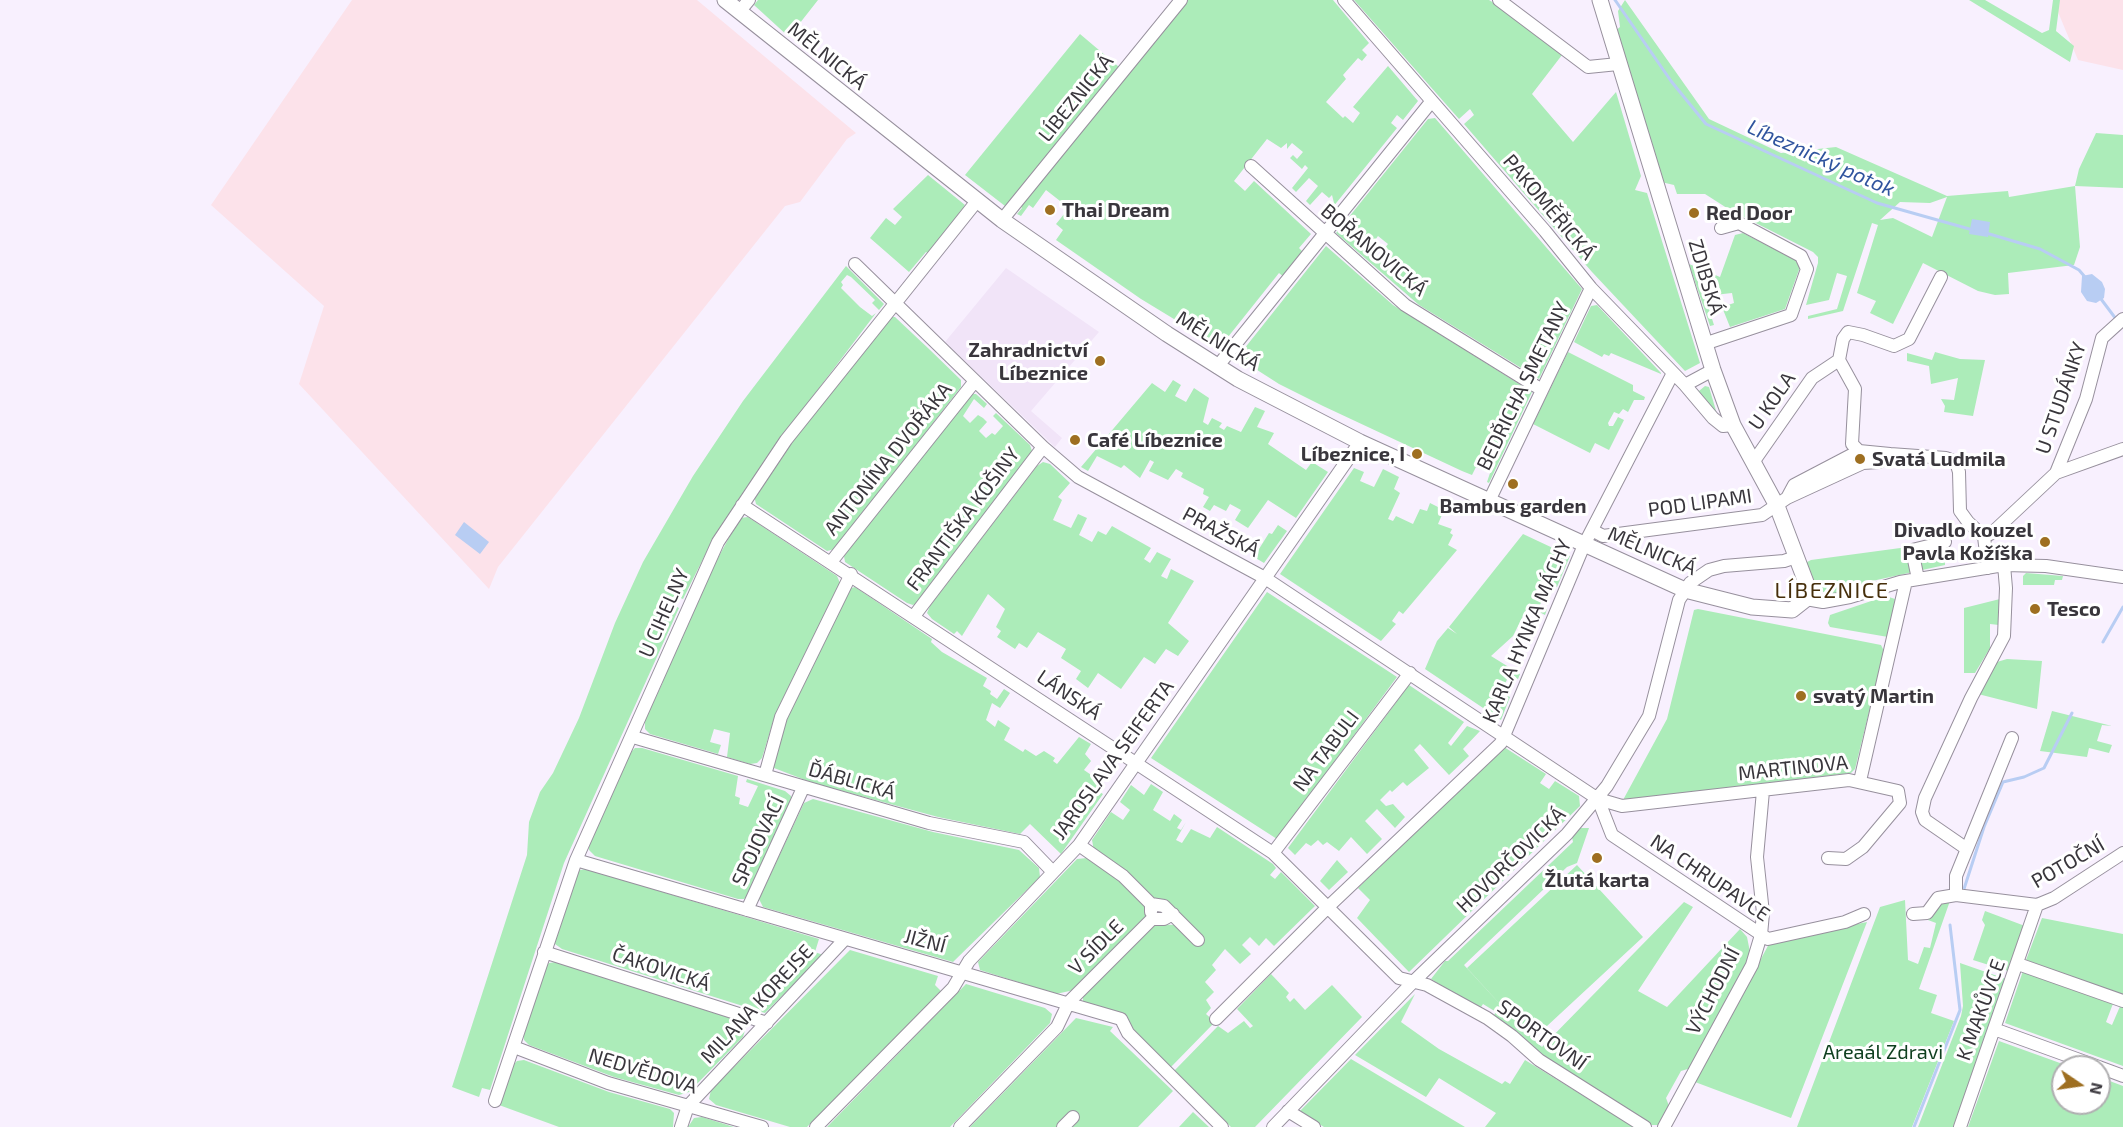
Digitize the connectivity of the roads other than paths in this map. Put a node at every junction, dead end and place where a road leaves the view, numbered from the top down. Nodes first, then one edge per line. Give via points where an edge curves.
1 (724, 0) edge
2 (1181, 0) edge
3 (1344, 0) edge
4 (1499, 0) edge
5 (1601, 2) edge
6 (744, 6) edge
7 (1618, 64) junction
8 (1431, 102) junction
9 (1251, 166) dead end
10 (977, 201) junction
11 (1002, 220) junction
12 (1721, 228) dead end
13 (1324, 234) junction
14 (855, 264) dead end
15 (1941, 277) dead end
16 (1591, 288) junction
17 (895, 304) junction
18 (2123, 319) edge
19 (1704, 344) junction
20 (1839, 360) junction
21 (1217, 366) junction
22 (1713, 370) junction
23 (1673, 373) junction
24 (975, 381) junction
25 (1685, 385) junction
26 (1542, 390) junction
27 (1733, 425) junction
28 (1360, 442) junction
29 (1043, 447) junction
30 (2123, 449) edge
31 (1859, 451) junction
32 (1890, 454) junction
33 (1754, 461) junction
34 (2056, 473) junction
35 (1489, 501) junction
36 (1782, 502) junction
37 (742, 505) junction
38 (1592, 530) junction
39 (1984, 537) junction
40 (1945, 542) dead end
41 (1584, 545) junction
42 (1796, 557) junction
43 (831, 562) junction
44 (2004, 565) junction
45 (1988, 568) junction
46 (851, 574) junction
47 (2123, 577) edge
48 (1265, 578) junction
49 (1912, 580) junction
50 (1685, 590) junction
51 (1806, 599) junction
52 (914, 616) junction
53 (1410, 673) junction
54 (1505, 736) junction
55 (633, 737) junction
56 (2012, 738) dead end
57 (1137, 764) junction
58 (765, 776) junction
59 (1860, 781) junction
60 (803, 788) junction
61 (1763, 791) junction
62 (1598, 799) junction
63 (1079, 845) junction
64 (1967, 849) junction
65 (1273, 853) junction
66 (2123, 853) edge
67 (1828, 858) dead end
68 (576, 860) junction
69 (1053, 872) junction
70 (1956, 895) junction
71 (1150, 904) junction
72 (2037, 905) junction
73 (1329, 906) junction
74 (747, 910) junction
75 (1173, 914) junction
76 (1864, 914) dead end
77 (1913, 914) dead end
78 (1152, 919) junction
79 (1761, 935) junction
80 (845, 939) junction
81 (1198, 940) dead end
82 (544, 952) junction
83 (2018, 964) junction
84 (964, 971) junction
85 (1413, 982) junction
86 (2123, 1001) edge
87 (1069, 1002) junction
88 (1216, 1019) dead end
89 (766, 1023) junction
90 (1995, 1029) junction
91 (514, 1047) junction
92 (2066, 1055) edge
93 (495, 1101) dead end
94 (688, 1106) junction
95 (1288, 1111) junction
96 (1073, 1117) dead end
97 (681, 1127) edge
98 (762, 1127) edge
99 (816, 1127) edge
100 (960, 1127) edge
101 (1063, 1127) edge
102 (1221, 1127) edge
103 (1273, 1127) edge
104 (1314, 1127) edge
105 (1645, 1127) edge
106 (1664, 1127) edge
107 (1960, 1127) edge

1 - 6 main road, MĚLNICKÁ
2 - 11 street, LÍBEZNICKÁ
3 - 8 street, PAKOMĚŘICKÁ
4 - 7 street via 1588,67
5 - 7 main road, ZDIBSKÁ
6 - 10 main road, MĚLNICKÁ
7 - 19 main road, ZDIBSKÁ
8 - 13 street
8 - 16 street, PAKOMĚŘICKÁ
9 - 13 street, BOŘANOVICKÁ
10 - 11 main road, MĚLNICKÁ
10 - 17 street, U CIHELNY
11 - 21 main road, MĚLNICKÁ
12 - 19 street via 1739,223 1801,256 1807,269 1791,315
13 - 21 street
13 - 26 street, BOŘANOVICKÁ via 1405,304
14 - 17 street, PRAŽSKÁ
15 - 20 street via 1910,339 1894,346 1848,332
16 - 23 street, PAKOMĚŘICKÁ
16 - 26 street, BEDŘICHA SMETANY
17 - 24 street, PRAŽSKÁ
17 - 37 street, U CIHELNY via 786,440
18 - 34 street, U STUDÁNKY via 2102,338 2086,399
19 - 22 main road, ZDIBSKÁ
20 - 31 street via 1855,389 1852,444
20 - 33 street, U KOLA via 1812,378
21 - 28 main road, MĚLNICKÁ
22 - 25 street
22 - 27 main road, ZDIBSKÁ
23 - 25 street, PAKOMĚŘICKÁ
23 - 38 street, KARLA HYNKA MÁCHY
24 - 29 street, PRAŽSKÁ
24 - 43 street, ANTONÍNA DVOŘÁKA
25 - 27 street, PAKOMĚŘICKÁ via 1713,418 1723,426
26 - 35 street, BEDŘICHA SMETANY
27 - 33 main road, ZDIBSKÁ
28 - 35 main road, MĚLNICKÁ
28 - 48 street, JAROSLAVA SEIFERTA
29 - 48 street, PRAŽSKÁ via 1078,477
29 - 52 street, FRANTIŠKA KOŠINY
30 - 34 street
31 - 32 street
31 - 36 street via 1794,485
32 - 36 street, POD LIPAMI
32 - 39 street via 1954,460 1959,472 1960,511
33 - 36 main road, ZDIBSKÁ
34 - 39 street, U STUDÁNKY
35 - 41 main road, MĚLNICKÁ
36 - 38 street, POD LIPAMI via 1762,515 1603,536
36 - 42 main road, ZDIBSKÁ
37 - 43 street, LÁNSKÁ
37 - 55 street, U CIHELNY via 718,542 685,611
38 - 41 street, KARLA HYNKA MÁCHY
39 - 45 street
40 - 49 street via 1912,550
41 - 50 main road, MĚLNICKÁ
41 - 54 street, KARLA HYNKA MÁCHY
42 - 50 street via 1724,566 1696,578
42 - 51 main road, ZDIBSKÁ via 1807,585
43 - 46 street, LÁNSKÁ
44 - 45 street
44 - 47 street via 2046,566
44 - 64 street via 2004,636 1925,798 1922,817
45 - 49 street
46 - 52 street, LÁNSKÁ
46 - 58 street via 781,717
48 - 53 street, PRAŽSKÁ
48 - 57 street, JAROSLAVA SEIFERTA
49 - 51 street via 1823,602
49 - 59 street, MARTINOVA
50 - 51 main road, MĚLNICKÁ via 1752,608 1792,610
50 - 62 street, HOVORČOVICKÁ via 1679,600 1649,716
52 - 57 street, LÁNSKÁ
53 - 54 street, PRAŽSKÁ
53 - 65 street, NA TABULI
54 - 62 street, PRAŽSKÁ
54 - 73 street, KARLA HYNKA MÁCHY
55 - 58 street, ĎÁBLICKÁ
55 - 68 street, U CIHELNY
56 - 64 street
57 - 63 street, JAROSLAVA SEIFERTA
57 - 65 street, LÁNSKÁ
58 - 60 street, ĎÁBLICKÁ
59 - 61 street, MARTINOVA via 1770,787
59 - 67 street via 1899,791 1900,803 1863,847 1846,859
60 - 69 street, ĎÁBLICKÁ via 929,823 1024,842
60 - 74 street, SPOJOVACÍ
61 - 62 street, MARTINOVA via 1622,806
61 - 79 street, VÝCHODNÍ via 1757,857 1763,913
62 - 79 street, NA CHRUPAVCE via 1612,835
62 - 85 street, HOVORČOVICKÁ via 1567,834
63 - 69 street, JAROSLAVA SEIFERTA
63 - 71 street via 1123,876
64 - 70 street via 1956,876
65 - 73 street, LÁNSKÁ
66 - 72 street, POTOČNÍ
68 - 74 street, JIŽNÍ
68 - 82 street, U CIHELNY
69 - 84 street, JAROSLAVA SEIFERTA
70 - 72 street, POTOČNÍ
70 - 77 street via 1938,898 1927,913
71 - 75 street via 1164,906
71 - 78 street, V SÍDLE
72 - 83 street, K MAKŮVCE
73 - 85 street, LÁNSKÁ via 1399,978
73 - 88 street, KARLA HYNKA MÁCHY
74 - 80 street, JIŽNÍ
75 - 78 street, V SÍDLE
75 - 81 street
76 - 79 street, NA CHRUPAVCE via 1768,939
78 - 87 street, V SÍDLE
79 - 106 street, VÝCHODNÍ via 1752,965
80 - 84 street, JIŽNÍ
80 - 89 street, MILANA KOREJSE
82 - 89 street, ČAKOVICKÁ
82 - 91 street, U CIHELNY
83 - 86 street
83 - 90 street, K MAKŮVCE
84 - 87 street, JIŽNÍ
84 - 99 street, JAROSLAVA SEIFERTA via 953,988
85 - 95 street, HOVORČOVICKÁ
85 - 105 street, SPORTOVNÍ via 1427,985 1487,1018 1539,1060
87 - 100 street, V SÍDLE via 1057,1027
87 - 102 street, JIŽNÍ via 1121,1019 1128,1033
89 - 94 street, MILANA KOREJSE
90 - 92 street
90 - 107 street, K MAKŮVCE
91 - 93 street, U CIHELNY
91 - 94 street, NEDVĚDOVA via 608,1083
94 - 97 street, MILANA KOREJSE
94 - 98 street, NEDVĚDOVA
95 - 103 street, HOVORČOVICKÁ
95 - 104 street
96 - 101 street

